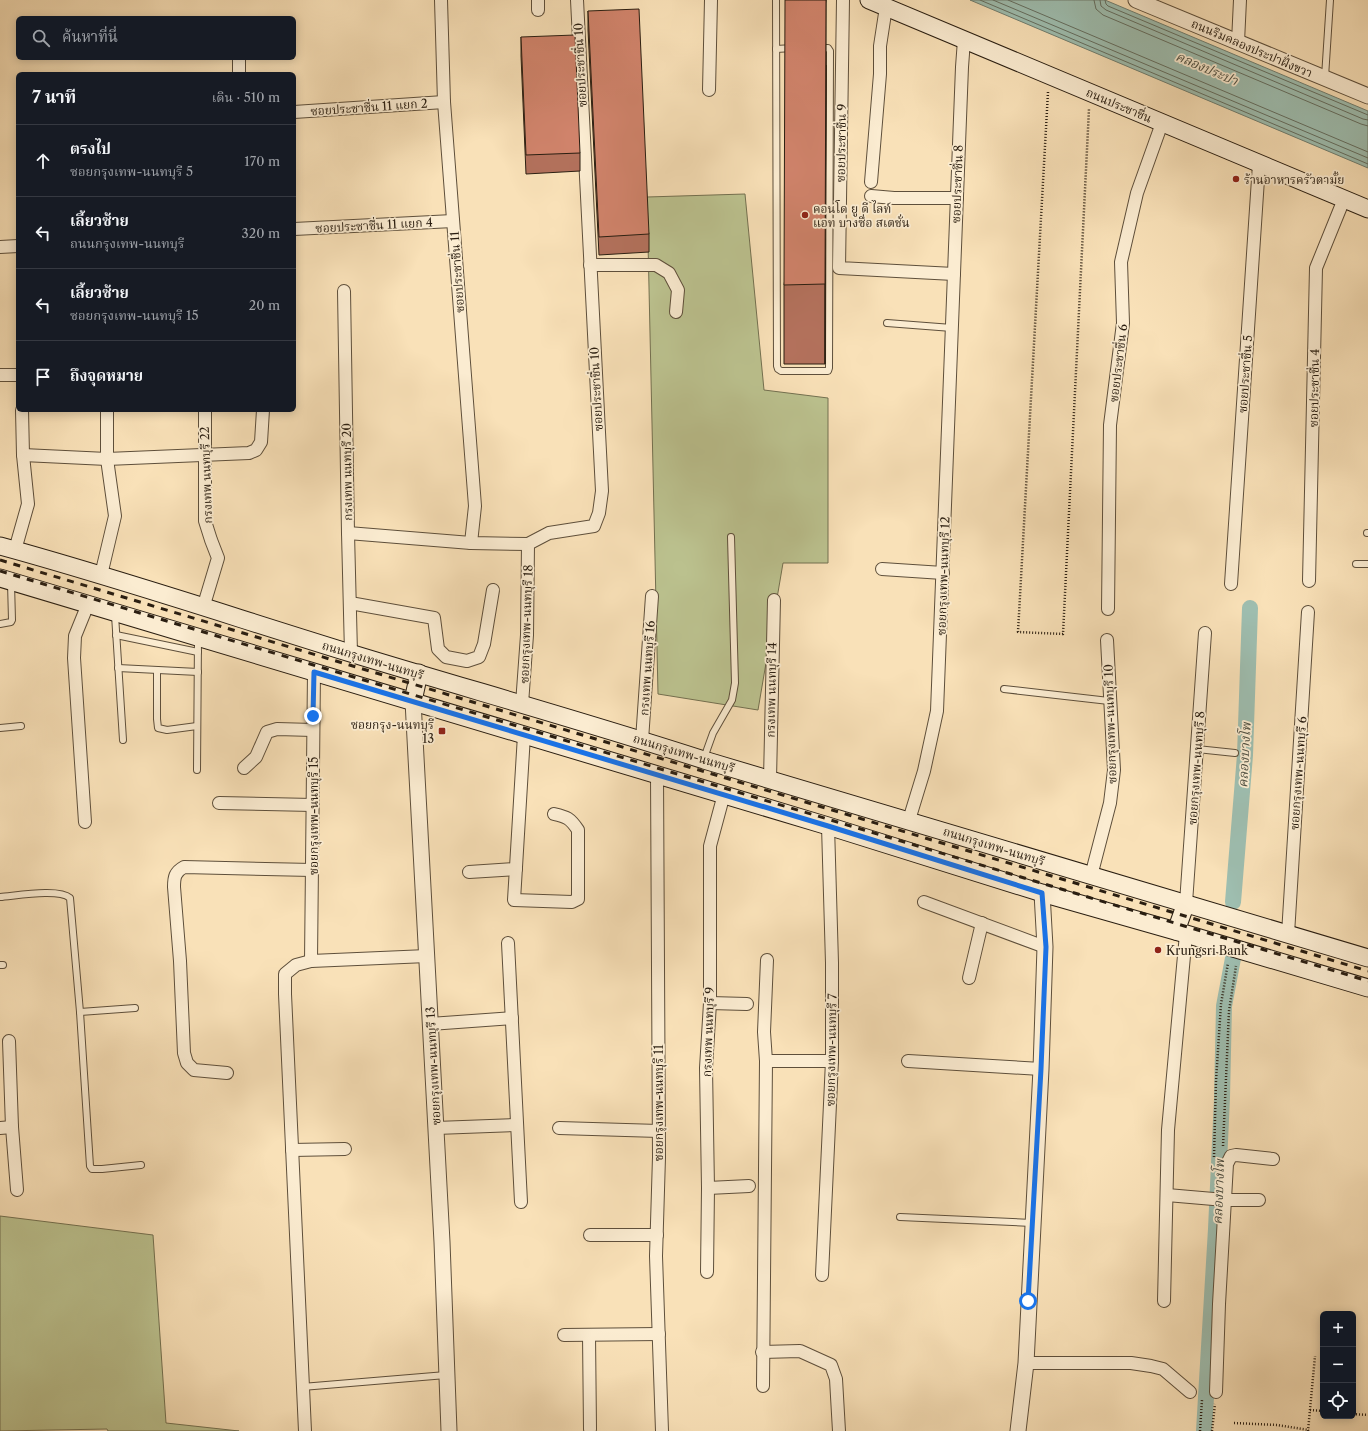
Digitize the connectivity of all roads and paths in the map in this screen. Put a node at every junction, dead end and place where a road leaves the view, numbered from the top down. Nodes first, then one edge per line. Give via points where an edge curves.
1 (441, 0) edge
2 (577, 0) edge
3 (711, 0) edge
4 (776, 0) edge
5 (843, 0) edge
6 (869, 0) edge
7 (1240, 0) edge
8 (1330, 0) edge
9 (1140, 1) edge
10 (886, 7) junction
11 (964, 40) junction
12 (1238, 42) junction
13 (798, 48) edge
14 (812, 48) edge
15 (776, 49) junction
16 (238, 60) edge
17 (239, 72) edge
18 (1049, 75) junction
19 (1325, 79) junction
20 (709, 90) dead end
21 (1090, 93) junction
22 (1368, 96) edge
23 (444, 102) junction
24 (296, 112) edge
25 (1162, 123) junction
26 (1259, 164) junction
27 (872, 182) dead end
28 (871, 196) dead end
29 (957, 198) junction
30 (1344, 199) junction
31 (1368, 209) edge
32 (453, 221) junction
33 (296, 229) edge
34 (16, 246) edge
35 (0, 247) edge
36 (590, 265) junction
37 (954, 274) junction
38 (344, 291) dead end
39 (676, 312) dead end
40 (887, 323) dead end
41 (952, 328) junction
42 (0, 375) edge
43 (16, 375) edge
44 (22, 412) edge
45 (107, 412) edge
46 (205, 412) edge
47 (263, 412) edge
48 (205, 454) junction
49 (23, 455) junction
50 (107, 459) junction
51 (348, 533) junction
52 (731, 537) dead end
53 (470, 543) junction
54 (528, 544) junction
55 (7, 548) edge
56 (1356, 564) dead end
57 (1368, 564) edge
58 (882, 569) dead end
59 (943, 573) junction
60 (101, 575) junction
61 (5, 580) edge
62 (1309, 581) dead end
63 (1231, 584) dead end
64 (492, 590) dead end
65 (652, 596) dead end
66 (774, 600) dead end
67 (350, 603) junction
68 (88, 604) junction
69 (203, 608) junction
70 (1108, 609) dead end
71 (1308, 612) dead end
72 (115, 613) junction
73 (0, 624) edge
74 (1205, 633) dead end
75 (116, 636) junction
76 (1107, 640) dead end
77 (198, 644) junction
78 (351, 653) junction
79 (118, 668) junction
80 (157, 670) junction
81 (198, 672) junction
82 (314, 672) junction
83 (419, 673) junction
84 (1004, 689) dead end
85 (413, 701) junction
86 (1109, 701) junction
87 (522, 704) junction
88 (21, 726) dead end
89 (197, 726) junction
90 (0, 728) edge
91 (313, 730) junction
92 (524, 735) junction
93 (123, 740) dead end
94 (642, 740) junction
95 (1197, 749) junction
96 (1235, 753) dead end
97 (704, 760) junction
98 (244, 768) dead end
99 (197, 770) dead end
100 (657, 775) junction
101 (770, 779) junction
102 (724, 794) junction
103 (219, 803) dead end
104 (313, 805) junction
105 (554, 814) dead end
106 (909, 820) junction
107 (85, 822) dead end
108 (828, 826) junction
109 (516, 869) junction
110 (312, 870) junction
111 (469, 872) dead end
112 (1091, 876) junction
113 (1042, 893) junction
114 (0, 897) edge
115 (924, 902) dead end
116 (1186, 903) junction
117 (982, 923) junction
118 (1181, 932) junction
119 (1288, 934) junction
120 (508, 943) dead end
121 (1046, 947) junction
122 (1238, 949) junction
123 (427, 956) junction
124 (1368, 958) edge
125 (766, 960) dead end
126 (311, 961) junction
127 (970, 978) dead end
128 (1368, 988) edge
129 (710, 1003) junction
130 (747, 1004) dead end
131 (135, 1008) dead end
132 (80, 1012) junction
133 (512, 1018) junction
134 (430, 1024) junction
135 (9, 1042) dead end
136 (832, 1061) junction
137 (908, 1061) dead end
138 (766, 1062) junction
139 (1041, 1069) junction
140 (227, 1073) dead end
141 (517, 1125) junction
142 (12, 1127) junction
143 (0, 1128) edge
144 (436, 1128) junction
145 (559, 1128) dead end
146 (659, 1131) junction
147 (345, 1148) dead end
148 (292, 1150) junction
149 (1273, 1159) dead end
150 (1227, 1164) junction
151 (141, 1165) dead end
152 (749, 1186) dead end
153 (708, 1188) junction
154 (17, 1190) dead end
155 (1167, 1195) junction
156 (1221, 1200) junction
157 (1259, 1200) dead end
158 (521, 1202) dead end
159 (900, 1217) dead end
160 (1032, 1223) junction
161 (590, 1235) dead end
162 (657, 1235) junction
163 (707, 1272) dead end
164 (822, 1275) dead end
165 (1164, 1301) dead end
166 (659, 1334) junction
167 (564, 1335) dead end
168 (589, 1335) junction
169 (762, 1352) junction
170 (1315, 1356) dead end
171 (1026, 1363) junction
172 (447, 1375) junction
173 (762, 1386) dead end
174 (302, 1387) junction
175 (1190, 1392) dead end
176 (1216, 1392) joint
177 (1310, 1410) junction
178 (1320, 1411) edge
179 (1356, 1414) edge
180 (1368, 1416) edge
181 (1234, 1423) dead end
182 (590, 1429) dead end
183 (1308, 1430) edge
184 (305, 1431) edge
185 (449, 1431) edge
186 (662, 1431) edge
187 (839, 1431) edge
188 (1018, 1431) edge
189 (1212, 1431) edge

1 - 23 street, ซอยประชาชื่น 11
2 - 36 street, ซอยประชาชื่น 10
3 - 20 street
4 - 15 lane
5 - 37 street, ซอยประชาชื่น 9 via 839,268
6 - 10 main road, ถนนประชาชื่น
7 - 12 street
8 - 19 lane
9 - 12 street, ถนนริมคลองประปาฝั่งขวา
10 - 11 main road, ถนนประชาชื่น
10 - 27 street via 880,46
11 - 18 main road, ถนนประชาชื่น
11 - 29 street, ซอยประชาชื่น 8
12 - 19 street, ถนนริมคลองประปาฝั่งขวา
13 - 15 lane
14 - 15 lane via 828,48 830,51 829,368 826,372 781,371 777,368
16 - 17 street
18 - 21 main road, ถนนประชาชื่น
18 - 21 path via 1018,632 1062,634
19 - 22 street, ถนนริมคลองประปาฝั่งขวา
21 - 25 main road, ถนนประชาชื่น
23 - 24 street, ซอยประชาชื่น 11 แยก 2
23 - 32 street, ซอยประชาชื่น 11
25 - 26 main road, ถนนประชาชื่น
25 - 70 street, ซอยประชาชื่น 6 via 1137,193 1121,262 1123,323 1110,425
26 - 30 main road, ถนนประชาชื่น
26 - 63 street, ซอยประชาชื่น 5
28 - 29 street
29 - 37 street, ซอยประชาชื่น 8
30 - 31 main road, ถนนประชาชื่น
30 - 62 street, ซอยประชาชื่น 4 via 1316,268
32 - 33 street, ซอยประชาชื่น 11 แยก 4
32 - 53 street, ซอยประชาชื่น 11 via 475,506
34 - 35 street
36 - 39 street via 656,266 669,273 678,290
36 - 54 street, ซอยประชาชื่น 10 via 602,491 599,513 594,526 549,533
37 - 41 street, ซอยประชาชื่น 8
38 - 51 street, กรงเทพ นนทบุรี 20
40 - 41 lane
41 - 59 street, ซอยกรุงเทพ-นนทบุรี 12
42 - 43 street
44 - 49 street
45 - 50 street
46 - 48 street, กรงเทพ นนทบุรี 22
47 - 48 street via 261,442 256,450 249,453
48 - 50 street
48 - 69 street, กรงเทพ นนทบุรี 22 via 206,521 218,558
49 - 50 street
49 - 55 street via 28,504
50 - 60 street via 115,516
51 - 53 street, ซอยประชาชื่น 10
51 - 67 street, กรงเทพ นนทบุรี 20
52 - 97 lane via 735,683 732,700 713,733
53 - 54 street, ซอยประชาชื่น 10
54 - 87 street, ซอยกรุงเทพ-นนทบุรี 18 via 527,635
55 - 60 main road, ถนนกรุงเทพ-นนทบุรี
56 - 57 lane
58 - 59 street
59 - 106 street, ซอยกรุงเทพ-นนทบุรี 12 via 937,711 924,771
60 - 69 main road, ถนนกรุงเทพ-นนทบุรี
61 - 68 main road
61 - 73 lane via 12,620
64 - 67 street via 484,644 479,657 467,661 446,657 438,649 434,618
65 - 94 street, กรงเทพ นนทบุรี 16
66 - 101 street, กรงเทพ นนทบุรี 14
67 - 78 street, กรงเทพ นนทบุรี 20
68 - 72 main road
68 - 107 street via 75,636 74,658
69 - 78 main road, ถนนกรุงเทพ-นนทบุรี
71 - 119 street, ซอยกรุงเทพ-นนทบุรี 6
72 - 75 lane
72 - 77 main road
74 - 95 street, ซอยกรุงเทพ-นนทบุรี 8
75 - 77 lane
75 - 79 lane
76 - 86 street, ซอยกรุงเทพ-นนทบุรี 10
77 - 81 lane
77 - 82 main road
78 - 83 main road, ถนนกรุงเทพ-นนทบุรี
79 - 80 lane
79 - 93 lane
80 - 81 lane
80 - 89 lane via 158,728 167,730
81 - 89 lane
82 - 85 main road
82 - 91 street, ซอยกรุงเทพ-นนทบุรี 15
83 - 85 main road
83 - 87 main road, ถนนกรุงเทพ-นนทบุรี
84 - 86 lane
85 - 92 main road
85 - 123 street, ซอยกรุงเทพ-นนทบุรี 13
86 - 112 street, ซอยกรุงเทพ-นนทบุรี 10 via 1114,770 1110,803
87 - 94 main road, ถนนกรุงเทพ-นนทบุรี
88 - 90 lane
89 - 99 lane
91 - 98 street via 277,729 267,732 256,757
91 - 104 street, ซอยกรุงเทพ-นนทบุรี 15
92 - 100 main road
92 - 109 street
94 - 97 main road, ถนนกรุงเทพ-นนทบุรี
95 - 96 lane
95 - 116 street, ซอยกรุงเทพ-นนทบุรี 8
97 - 101 main road, ถนนกรุงเทพ-นนทบุรี
100 - 102 main road
100 - 146 street, ซอยกรุงเทพ-นนทบุรี 11
101 - 106 main road, ถนนกรุงเทพ-นนทบุรี
102 - 108 main road
102 - 129 street, กรงเทพ นนทบุรี 9 via 710,846
103 - 104 street
104 - 110 street, ซอยกรุงเทพ-นนทบุรี 15
105 - 109 street via 568,818 578,830 578,899 572,902 514,900
106 - 112 main road, ถนนกรุงเทพ-นนทบุรี
108 - 113 main road
108 - 136 street, ซอยกรุงเทพ-นนทบุรี 7
109 - 111 street
110 - 126 street, ซอยกรุงเทพ-นนทบุรี 15
110 - 140 street via 184,866 174,875 184,1053 187,1063 194,1070
112 - 116 main road, ถนนกรุงเทพ-นนทบุรี
113 - 118 main road
113 - 121 street
114 - 132 lane via 51,893 67,895 70,898
115 - 117 street
116 - 118 main road
116 - 119 main road, ถนนกรุงเทพ-นนทบุรี
117 - 121 street
117 - 127 street
118 - 122 main road
118 - 155 street via 1168,1130
119 - 124 main road, ถนนกรุงเทพ-นนทบุรี
120 - 133 street
121 - 139 street
122 - 128 main road
122 - 150 path via 1229,1011 1223,1152
123 - 126 street
123 - 134 street, ซอยกรุงเทพ-นนทบุรี 13
125 - 138 street
126 - 148 street via 296,965 285,974
129 - 130 street
129 - 153 street, กรงเทพ นนทบุรี 9 via 706,1068
131 - 132 lane
132 - 151 lane via 90,1166 92,1169 102,1169
133 - 134 street
133 - 141 street
134 - 144 street, ซอยกรุงเทพ-นนทบุรี 13
135 - 142 street
136 - 138 street
136 - 164 street, ซอยกรุงเทพ-นนทบุรี 7
137 - 139 street
138 - 169 street
139 - 160 street
141 - 144 street
141 - 158 street
142 - 143 street
142 - 154 street
144 - 172 street, ซอยกรุงเทพ-นนทบุรี 13
145 - 146 street
146 - 162 street, ซอยกรุงเทพ-นนทบุรี 11
147 - 148 street
148 - 174 street
149 - 150 street via 1236,1155 1231,1156
150 - 156 street
152 - 153 street
153 - 163 street, กรงเทพ นนทบุรี 9
155 - 156 street
155 - 165 street
156 - 157 street
156 - 176 street
159 - 160 lane
160 - 171 street
161 - 162 street
162 - 166 street, ซอยกรุงเทพ-นนทบุรี 11
166 - 168 street
166 - 186 street, ซอยกรุงเทพ-นนทบุรี 11
167 - 168 street
168 - 182 street
169 - 173 street
169 - 187 street via 800,1351 831,1365 836,1379
170 - 177 path
171 - 175 street via 1131,1363 1151,1366 1163,1369
171 - 188 street
172 - 174 lane
172 - 185 street, ซอยกรุงเทพ-นนทบุรี 13
174 - 184 street
176 - 189 path
177 - 178 path
177 - 183 path
179 - 180 path
181 - 183 path via 1277,1425

